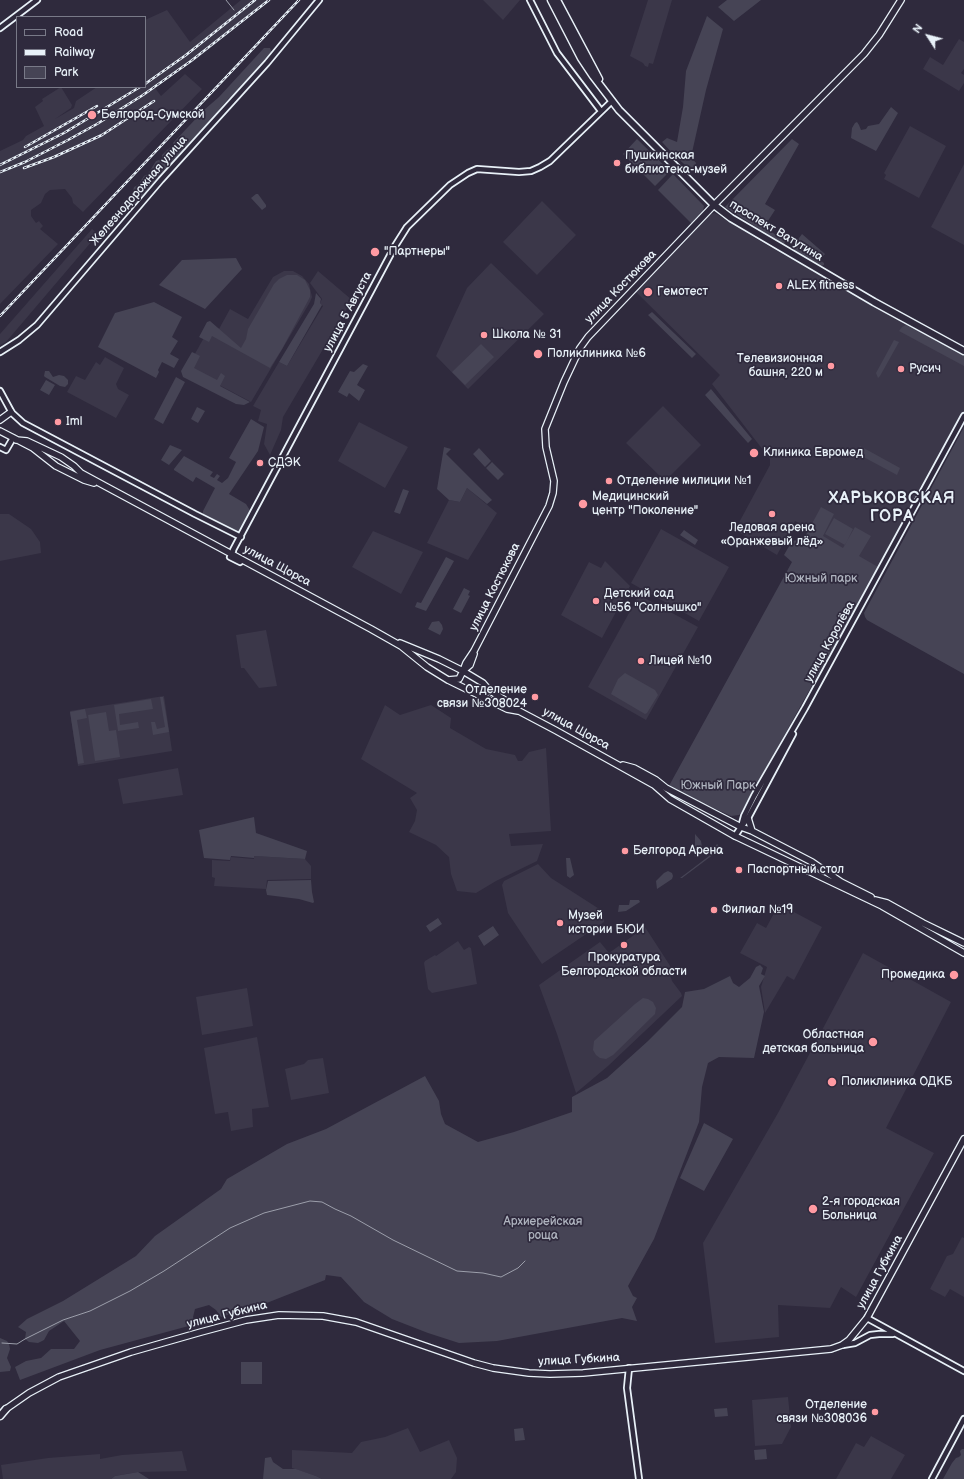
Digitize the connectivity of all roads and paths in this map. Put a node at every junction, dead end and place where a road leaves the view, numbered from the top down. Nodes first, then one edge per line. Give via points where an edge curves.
1 (37, 0) edge
2 (319, 0) edge
3 (530, 0) edge
4 (551, 0) edge
5 (557, 0) edge
6 (901, 0) edge
7 (0, 28) edge
8 (606, 92) junction
9 (612, 101) junction
10 (601, 111) junction
11 (714, 205) junction
12 (964, 351) edge
13 (0, 352) edge
14 (0, 391) edge
15 (8, 407) junction
16 (11, 412) junction
17 (964, 416) edge
18 (0, 418) edge
19 (0, 431) edge
20 (15, 439) junction
21 (0, 447) edge
22 (102, 485) junction
23 (240, 539) junction
24 (234, 553) junction
25 (304, 593) junction
26 (386, 638) junction
27 (464, 671) junction
28 (448, 680) junction
29 (805, 708) junction
30 (519, 711) junction
31 (613, 762) junction
32 (748, 818) junction
33 (741, 826) junction
34 (752, 831) junction
35 (735, 836) junction
36 (873, 903) junction
37 (964, 943) edge
38 (964, 953) edge
39 (964, 1139) edge
40 (868, 1318) junction
41 (899, 1335) junction
42 (842, 1345) junction
43 (629, 1368) junction
44 (964, 1370) edge
45 (6, 1409) joint
46 (0, 1415) edge
47 (964, 1418) edge
48 (639, 1479) edge
49 (932, 1479) edge

1 - 7 street
2 - 13 street, Железнодорожная улица via 267,63 141,202 37,324
3 - 10 street via 557,53
4 - 8 main road, проспект Ватутина via 582,58
5 - 8 main road, проспект Ватутина
6 - 11 main road, улица Костюкова via 864,54
8 - 9 main road, проспект Ватутина
9 - 10 street, улица 5 Августа
9 - 11 main road, проспект Ватутина
10 - 23 street, улица 5 Августа via 550,161 540,167 519,172 477,169 468,173 450,185 407,227
11 - 12 main road, проспект Ватутина via 731,218 874,302
11 - 27 main road, улица Костюкова via 588,337 577,354 545,429 546,447 554,481 551,499
14 - 15 street
15 - 16 street
15 - 18 street
16 - 18 main road
16 - 23 street via 24,423
17 - 29 street, улица Королёва
19 - 20 main road
20 - 21 street via 6,450
20 - 22 main road via 34,448 56,466 84,480
20 - 22 main road, улица Щорса via 27,441 54,454
22 - 24 main road, улица Щорса
23 - 24 street, улица 5 Августа
24 - 25 main road, улица Щорса
24 - 25 main road via 240,562 281,585
25 - 26 main road, улица Щорса
26 - 27 main road, улица Щорса
26 - 28 main road, улица Щорса
27 - 28 main road, улица Костюкова via 459,679
27 - 30 main road, улица Щорса
28 - 30 main road, улица Щорса via 507,709
29 - 32 street, улица Королёва via 789,744
29 - 33 street, улица Королёва via 754,796
30 - 31 main road, улица Щорса
31 - 33 main road via 634,768 666,788
31 - 35 main road, улица Щорса via 654,784 670,799
32 - 33 street, улица Королёва
32 - 34 main road
33 - 34 main road
33 - 35 street
34 - 36 main road via 812,862
35 - 36 main road, улица Щорса
36 - 37 main road via 887,903
36 - 38 main road
39 - 40 main road, улица Губкина
40 - 41 street
40 - 42 main road, улица Губкина
41 - 42 street via 870,1335 855,1343
41 - 44 street
42 - 43 main road, улица Губкина via 823,1350
43 - 45 main road, улица Губкина via 550,1374 499,1369 459,1359 356,1322 323,1316 279,1315 246,1320 130,1352 59,1377
43 - 48 street via 627,1388
45 - 46 main road, улица Губкина
47 - 49 street

